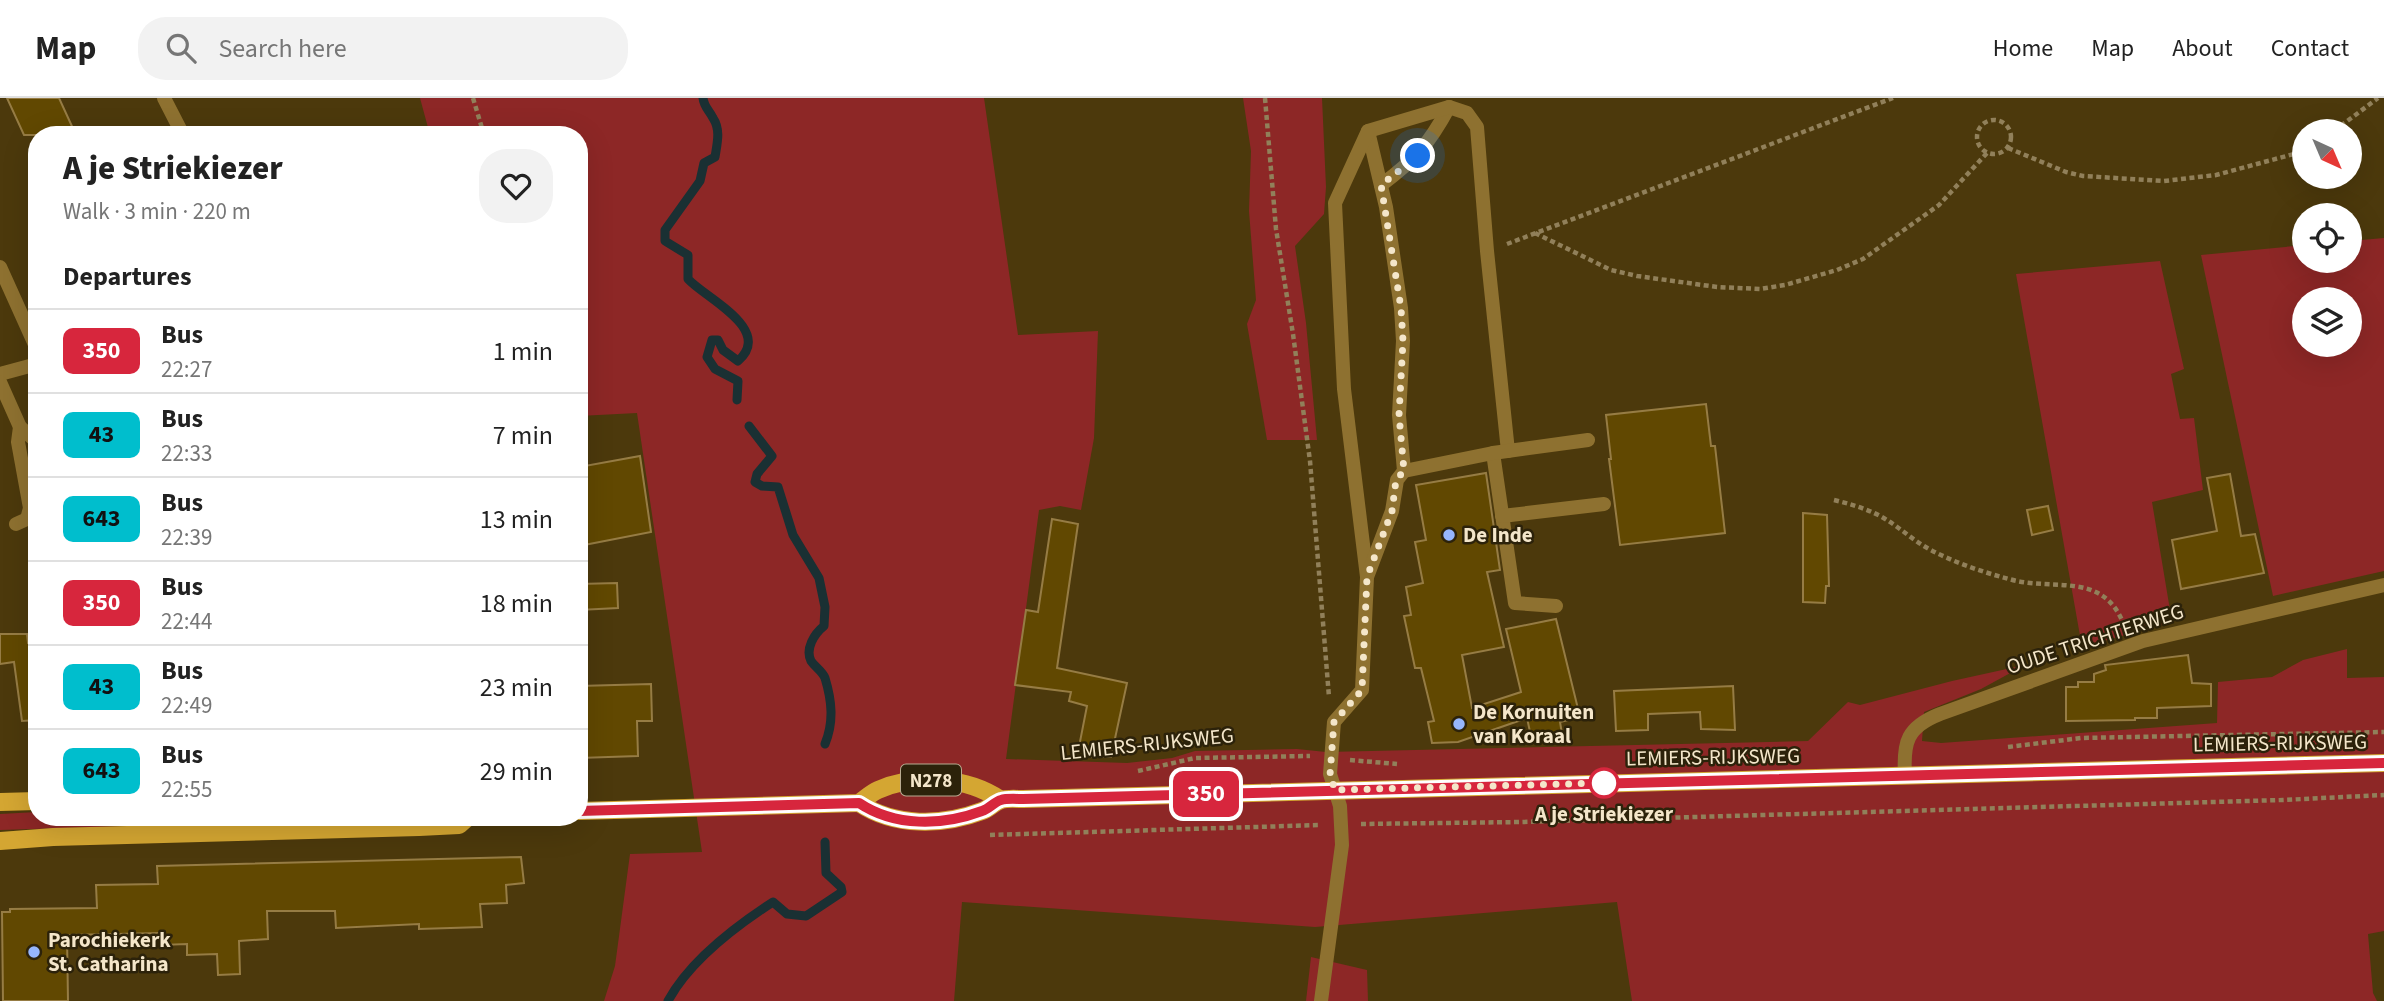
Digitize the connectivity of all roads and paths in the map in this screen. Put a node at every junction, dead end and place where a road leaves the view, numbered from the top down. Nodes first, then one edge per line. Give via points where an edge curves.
1 (164, 98) edge
2 (473, 98) edge
3 (1265, 98) edge
4 (1893, 98) edge
5 (2378, 98) edge
6 (1449, 107) junction
7 (2350, 119) edge
8 (178, 126) edge
9 (481, 126) edge
10 (1368, 131) junction
11 (2008, 148) junction
12 (1987, 153) junction
13 (2292, 155) edge
14 (1381, 185) junction
15 (1535, 233) junction
16 (1487, 251) junction
17 (0, 267) edge
18 (28, 329) edge
19 (28, 366) edge
20 (0, 374) edge
21 (0, 382) edge
22 (20, 427) junction
23 (28, 434) edge
24 (1588, 440) dead end
25 (1508, 451) junction
26 (1493, 453) junction
27 (1404, 471) junction
28 (28, 497) edge
29 (1834, 500) dead end
30 (1604, 504) dead end
31 (28, 515) edge
32 (1502, 516) junction
33 (16, 524) dead end
34 (1367, 577) junction
35 (2384, 585) edge
36 (1556, 606) dead end
37 (2132, 645) junction
38 (1334, 722) junction
39 (2384, 732) edge
40 (2000, 748) dead end
41 (1332, 759) junction
42 (2384, 763) edge
43 (1134, 772) dead end
44 (1905, 775) junction
45 (1335, 790) junction
46 (2384, 795) edge
47 (1001, 800) junction
48 (28, 801) edge
49 (0, 802) edge
50 (859, 803) junction
51 (588, 811) edge
52 (1340, 825) junction
53 (438, 826) edge
54 (999, 834) dead end
55 (0, 841) edge
56 (1321, 1001) edge

1 - 8 street
2 - 9 path
3 - 38 path via 1276,229 1310,461
4 - 15 path
5 - 7 path
6 - 10 street
6 - 14 street via 1418,156
6 - 16 street via 1467,113 1477,127
10 - 14 street
10 - 34 street via 1335,203 1344,389
11 - 12 path via 1999,154
11 - 12 path via 2012,137 2008,126 1998,120 1987,121 1977,134
11 - 13 path via 2082,176 2164,181 2216,175
12 - 15 path via 1939,205 1863,259 1786,285 1717,287 1637,276 1611,270
14 - 27 street via 1401,308 1399,415
15 - 16 path
16 - 25 street
17 - 18 street
19 - 20 street
21 - 22 street
22 - 23 street
22 - 28 street via 18,442
24 - 25 street
25 - 26 street
26 - 27 street
26 - 32 street
27 - 34 street via 1396,480 1392,511
29 - 37 path via 1880,516 1929,549 1984,571 2031,583 2091,588 2121,617
30 - 32 street
31 - 33 street
32 - 36 street via 1515,603
34 - 38 street via 1362,690
35 - 37 street, OUDE TRICHTERWEG
37 - 44 street, OUDE TRICHTERWEG via 1925,721 1906,742
38 - 41 street
39 - 40 path, LEMIERS-RIJKSWEG via 2081,738
41 - 43 path, LEMIERS-RIJKSWEG via 1294,755 1195,758
41 - 45 street via 1330,775
42 - 44 main road, LEMIERS-RIJKSWEG / N278
44 - 45 main road, LEMIERS-RIJKSWEG / N278
45 - 47 main road, LEMIERS-RIJKSWEG / N278
45 - 52 street
46 - 52 path
47 - 50 main road, LEMIERS-RIJKSWEG / N278 via 984,811 934,822 874,813
47 - 50 main road, LEMIERS-RIJKSWEG / N278 via 986,789 924,780 877,791
48 - 49 main road
50 - 51 main road, LEMIERS-RIJKSWEG / N278
52 - 54 path
52 - 56 street via 1342,845
53 - 55 main road

